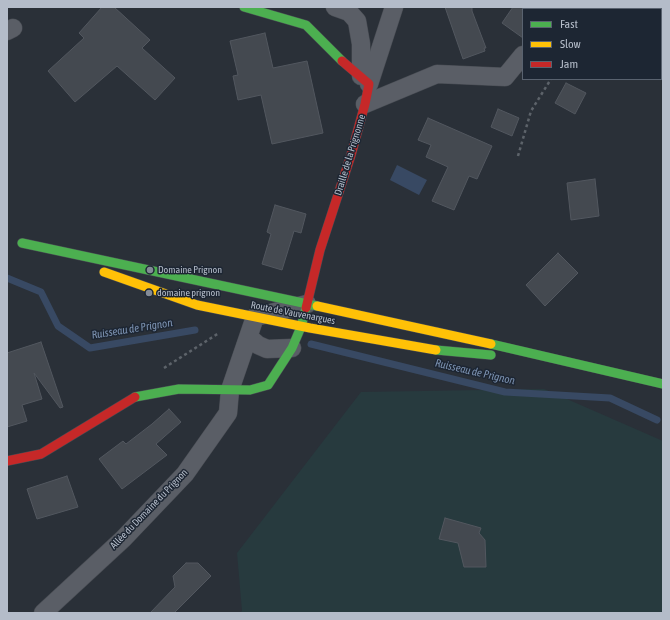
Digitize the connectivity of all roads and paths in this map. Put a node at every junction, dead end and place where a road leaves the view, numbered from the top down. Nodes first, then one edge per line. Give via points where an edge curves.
1 (244, 7) edge
2 (335, 7) edge
3 (394, 7) edge
4 (522, 56) edge
5 (365, 80) junction
6 (550, 80) edge
7 (365, 104) junction
8 (518, 156) dead end
9 (12, 240) dead end
10 (22, 243) junction
11 (307, 304) junction
12 (255, 317) junction
13 (301, 327) junction
14 (223, 330) dead end
15 (249, 337) junction
16 (292, 348) junction
17 (570, 362) junction
18 (159, 371) dead end
19 (663, 384) edge
20 (230, 390) junction
21 (7, 461) edge
22 (43, 613) edge

1 - 5 main road via 306,25
2 - 5 street via 349,12 357,21
3 - 5 street
4 - 7 street, Draille de la Prignonne via 505,77 437,74
5 - 7 main road
6 - 8 path via 531,111
7 - 11 main road, Draille de la Prignonne via 320,250
9 - 10 main road, Route de Vauvenargues
10 - 11 main road, Route de Vauvenargues
10 - 12 main road, Route de Vauvenargues via 197,305
11 - 12 street
11 - 13 main road, Draille de la Prignonne
11 - 17 main road, Route de Vauvenargues
12 - 13 main road, Route de Vauvenargues
12 - 15 street, Allée du Domaine du Prignon
13 - 16 main road, Draille de la Prignonne
13 - 17 main road, Route de Vauvenargues via 444,351
14 - 18 path
15 - 16 street via 267,349
15 - 20 street, Allée du Domaine du Prignon
16 - 20 main road, Draille de la Prignonne via 268,385 250,390
17 - 19 main road, Route de Vauvenargues
20 - 21 main road via 180,389 138,396 42,454
20 - 22 street, Allée du Domaine du Prignon via 228,413 185,474 123,538

